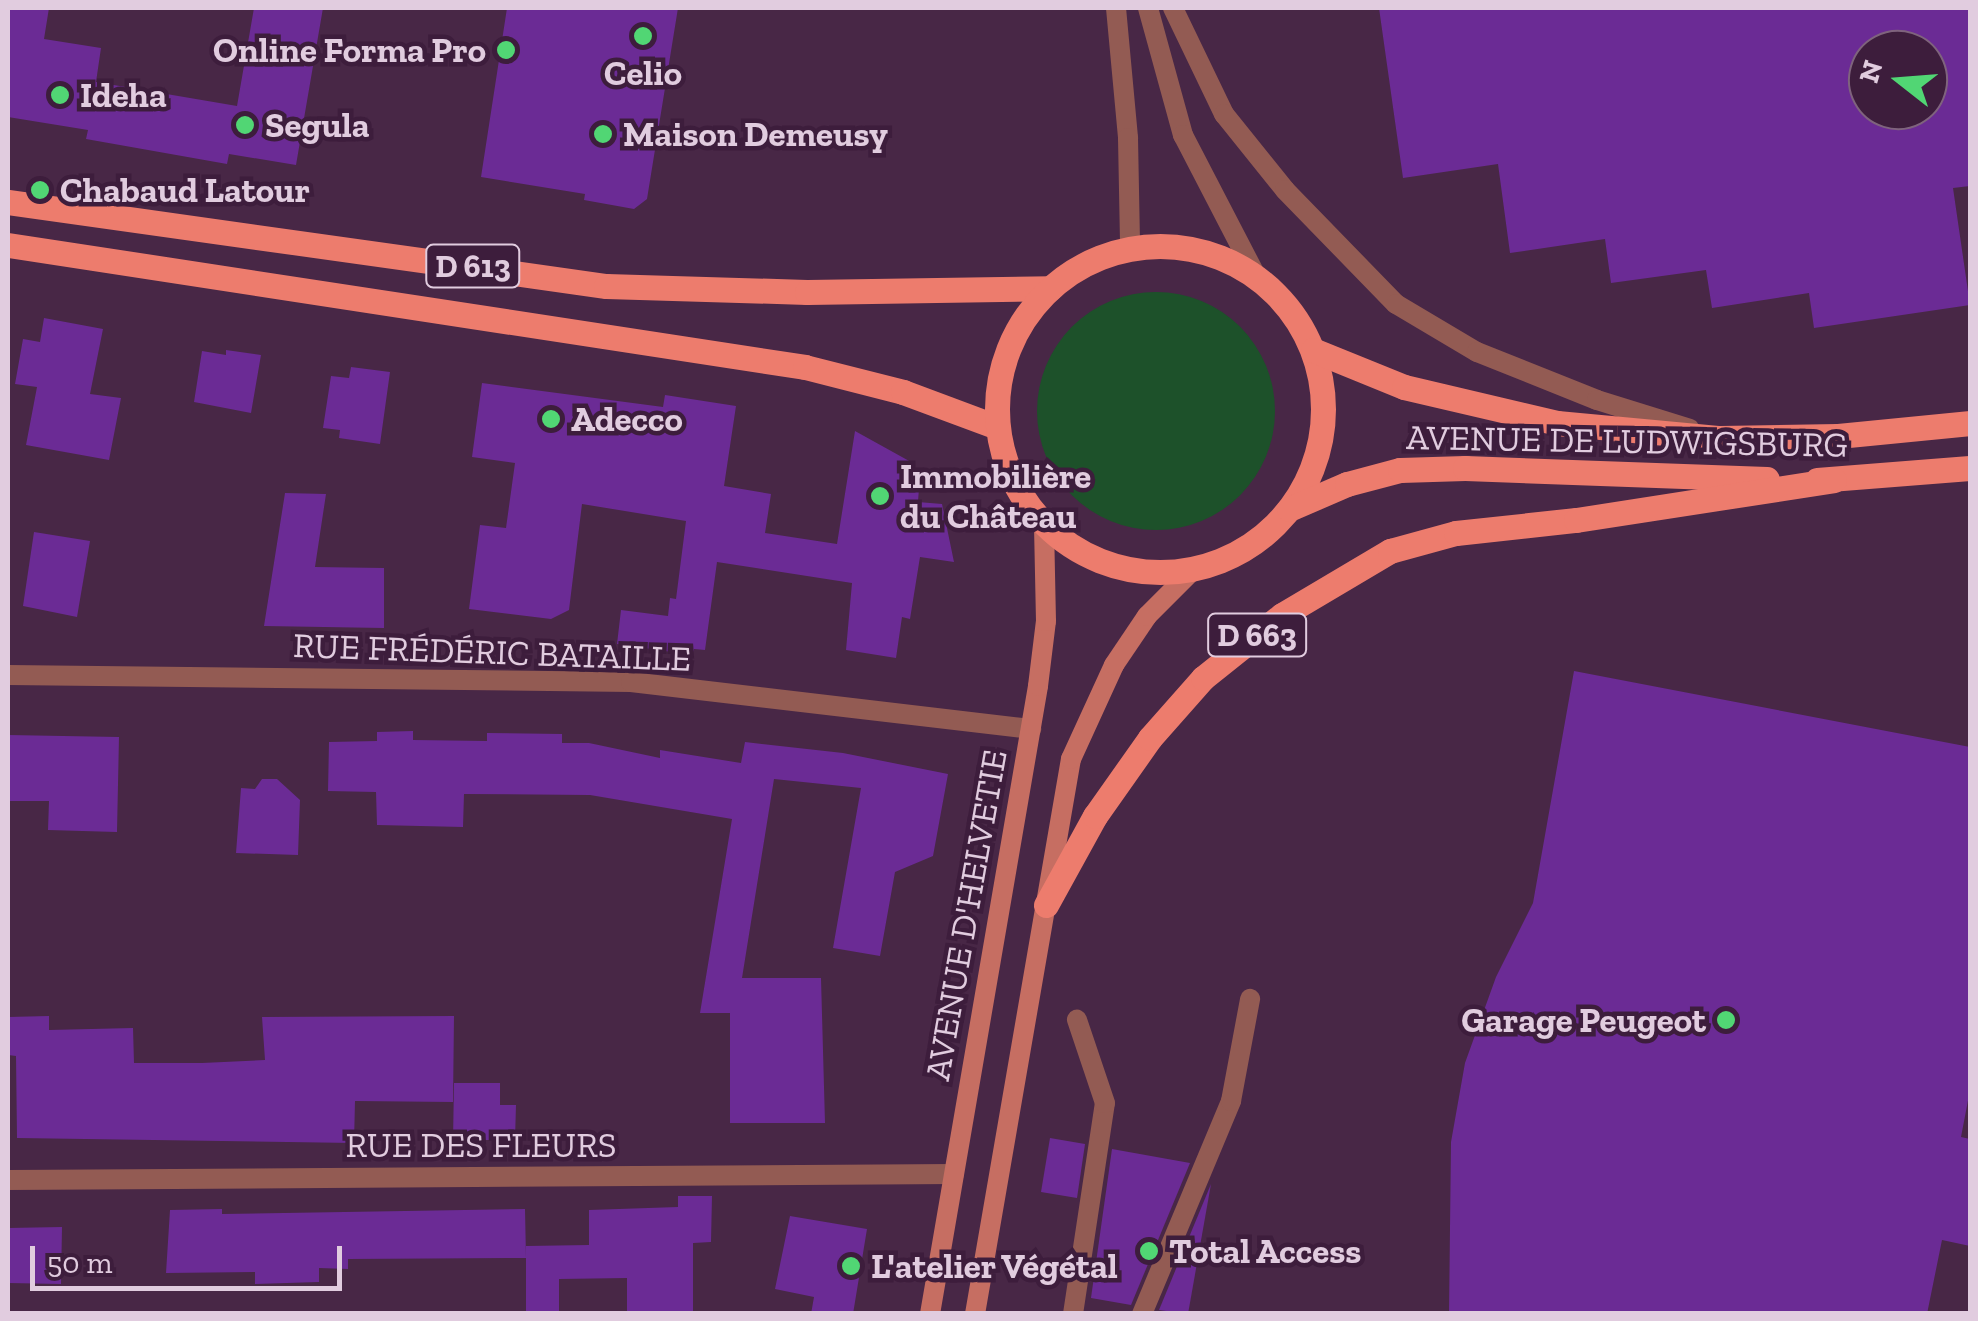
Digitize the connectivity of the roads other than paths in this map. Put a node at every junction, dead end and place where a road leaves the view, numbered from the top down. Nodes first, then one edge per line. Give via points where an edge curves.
1 (1116, 8) edge
2 (1148, 8) edge
3 (1173, 8) edge
4 (8, 202) edge
5 (8, 244) edge
6 (1130, 247) junction
7 (1254, 274) junction
8 (1050, 288) junction
9 (1313, 350) junction
10 (1970, 423) edge
11 (997, 426) junction
12 (1720, 438) junction
13 (1970, 468) edge
14 (1834, 480) junction
15 (1289, 509) junction
16 (1044, 525) junction
17 (1193, 570) junction
18 (8, 675) edge
19 (1031, 729) junction
20 (1046, 905) junction
21 (1250, 998) dead end
22 (1077, 1020) dead end
23 (954, 1174) junction
24 (8, 1180) edge
25 (930, 1314) edge
26 (974, 1314) edge
27 (1072, 1314) edge
28 (1142, 1314) edge

1 - 6 street
2 - 7 street via 1183,135
3 - 12 street, AVENUE DE LUDWIGSBURG via 1224,114 1285,190 1396,304 1477,352 1597,400
4 - 8 main road, D 613 via 606,286 807,292
5 - 11 main road, D 613 via 805,366
6 - 7 main road via 1174,245 1216,254
6 - 8 main road via 1087,262
7 - 9 main road via 1290,308
8 - 11 main road via 1018,328 1000,375
9 - 12 main road, AVENUE DE LUDWIGSBURG via 1404,387 1557,423
9 - 15 main road via 1324,405 1316,460
10 - 12 main road, AVENUE DE LUDWIGSBURG via 1838,436
11 - 16 main road via 1009,474
13 - 14 main road, AVENUE DE LUDWIGSBURG / D 663
14 - 15 main road, AVENUE DE LUDWIGSBURG / D 663 via 1400,470
14 - 20 main road, D 663 via 1456,533 1390,550 1282,616 1203,678 1095,816
15 - 17 main road via 1263,537
16 - 17 main road via 1088,556 1140,572
16 - 19 main road, AVENUE D'HELVETIE via 1046,621
17 - 20 main road, D 663 via 1147,616 1092,705 1071,759
18 - 19 street, RUE FRÉDÉRIC BATAILLE via 631,682
19 - 23 main road, AVENUE D'HELVETIE
20 - 26 main road, D 663
21 - 28 street via 1231,1101
22 - 27 street via 1105,1103
23 - 24 street, RUE DES FLEURS
23 - 25 main road, AVENUE D'HELVETIE

